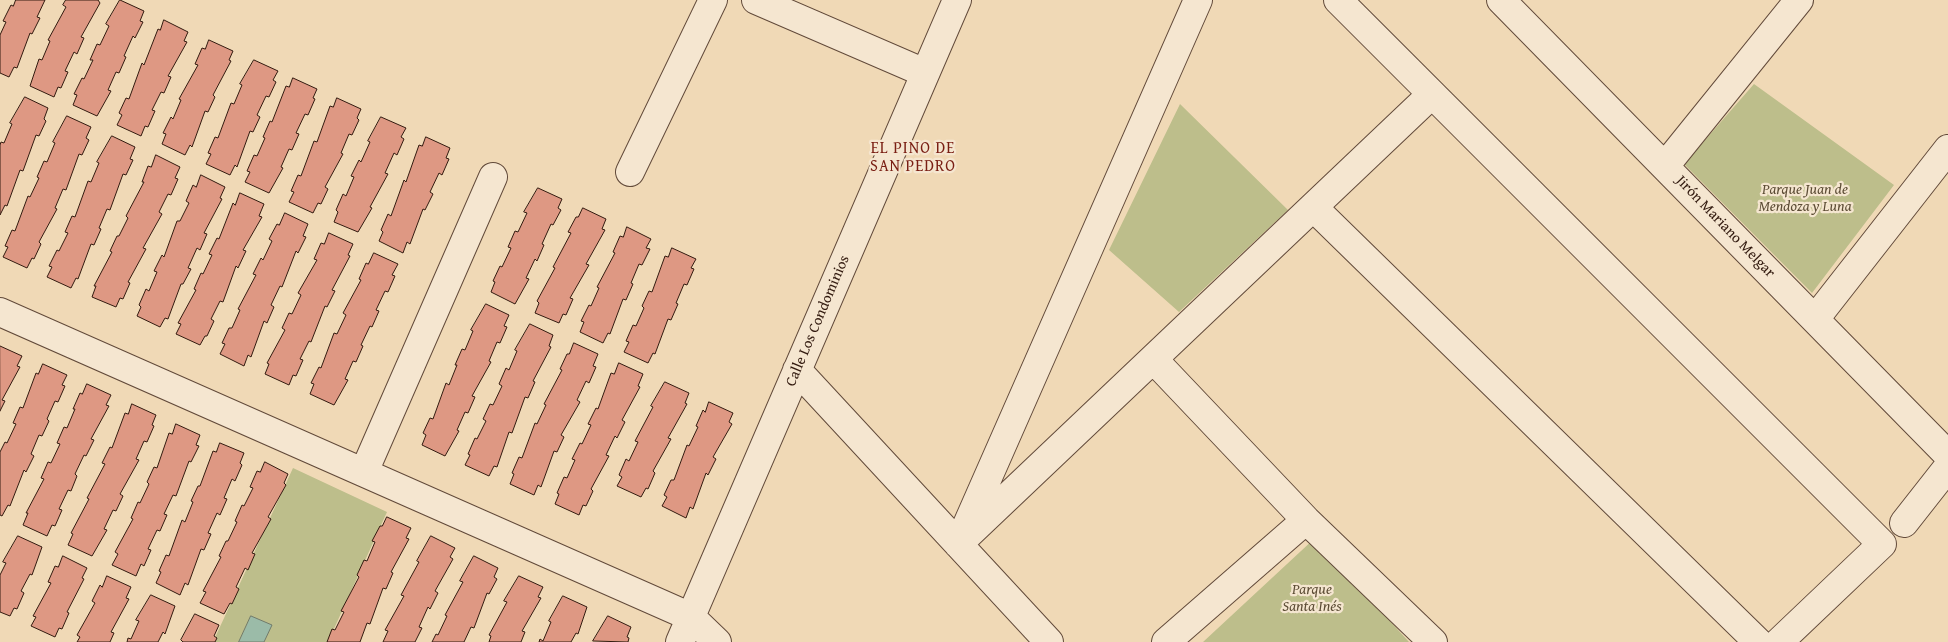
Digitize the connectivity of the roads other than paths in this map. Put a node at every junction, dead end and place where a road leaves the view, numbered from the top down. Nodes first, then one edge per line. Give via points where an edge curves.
1 (713, 0) edge
2 (756, 0) edge
3 (957, 0) edge
4 (1198, 0) edge
5 (1338, 0) edge
6 (1799, 0) edge
7 (1514, 5) edge
8 (925, 73) junction
9 (1431, 95) junction
10 (1948, 149) edge
11 (1666, 166) junction
12 (630, 172) dead end
13 (493, 177) dead end
14 (1313, 207) junction
15 (0, 312) edge
16 (1815, 319) junction
17 (1154, 360) junction
18 (797, 370) junction
19 (1948, 455) edge
20 (1948, 467) edge
21 (364, 472) junction
22 (1306, 520) junction
23 (1904, 523) dead end
24 (958, 544) junction
25 (691, 616) junction
26 (680, 642) edge
27 (717, 642) edge
28 (1049, 642) edge
29 (1166, 642) edge
30 (1433, 642) edge
31 (1758, 642) edge
32 (1779, 642) edge

1 - 12 street
2 - 8 street
3 - 8 street, Calle Los Condominios
4 - 24 street
5 - 9 street
6 - 11 street
7 - 11 street, Jirón Mariano Melgar
8 - 18 street, Calle Los Condominios
9 - 14 street
9 - 32 street via 1882,544
10 - 16 street
11 - 16 street, Jirón Mariano Melgar
13 - 21 street
14 - 17 street
14 - 31 street
15 - 21 street
16 - 19 street, Jirón Mariano Melgar
17 - 22 street
17 - 24 street
18 - 24 street
18 - 25 street, Calle Los Condominios
20 - 23 street
21 - 25 street
22 - 29 street
22 - 30 street
24 - 28 street
25 - 26 street, Calle Los Condominios
25 - 27 street

